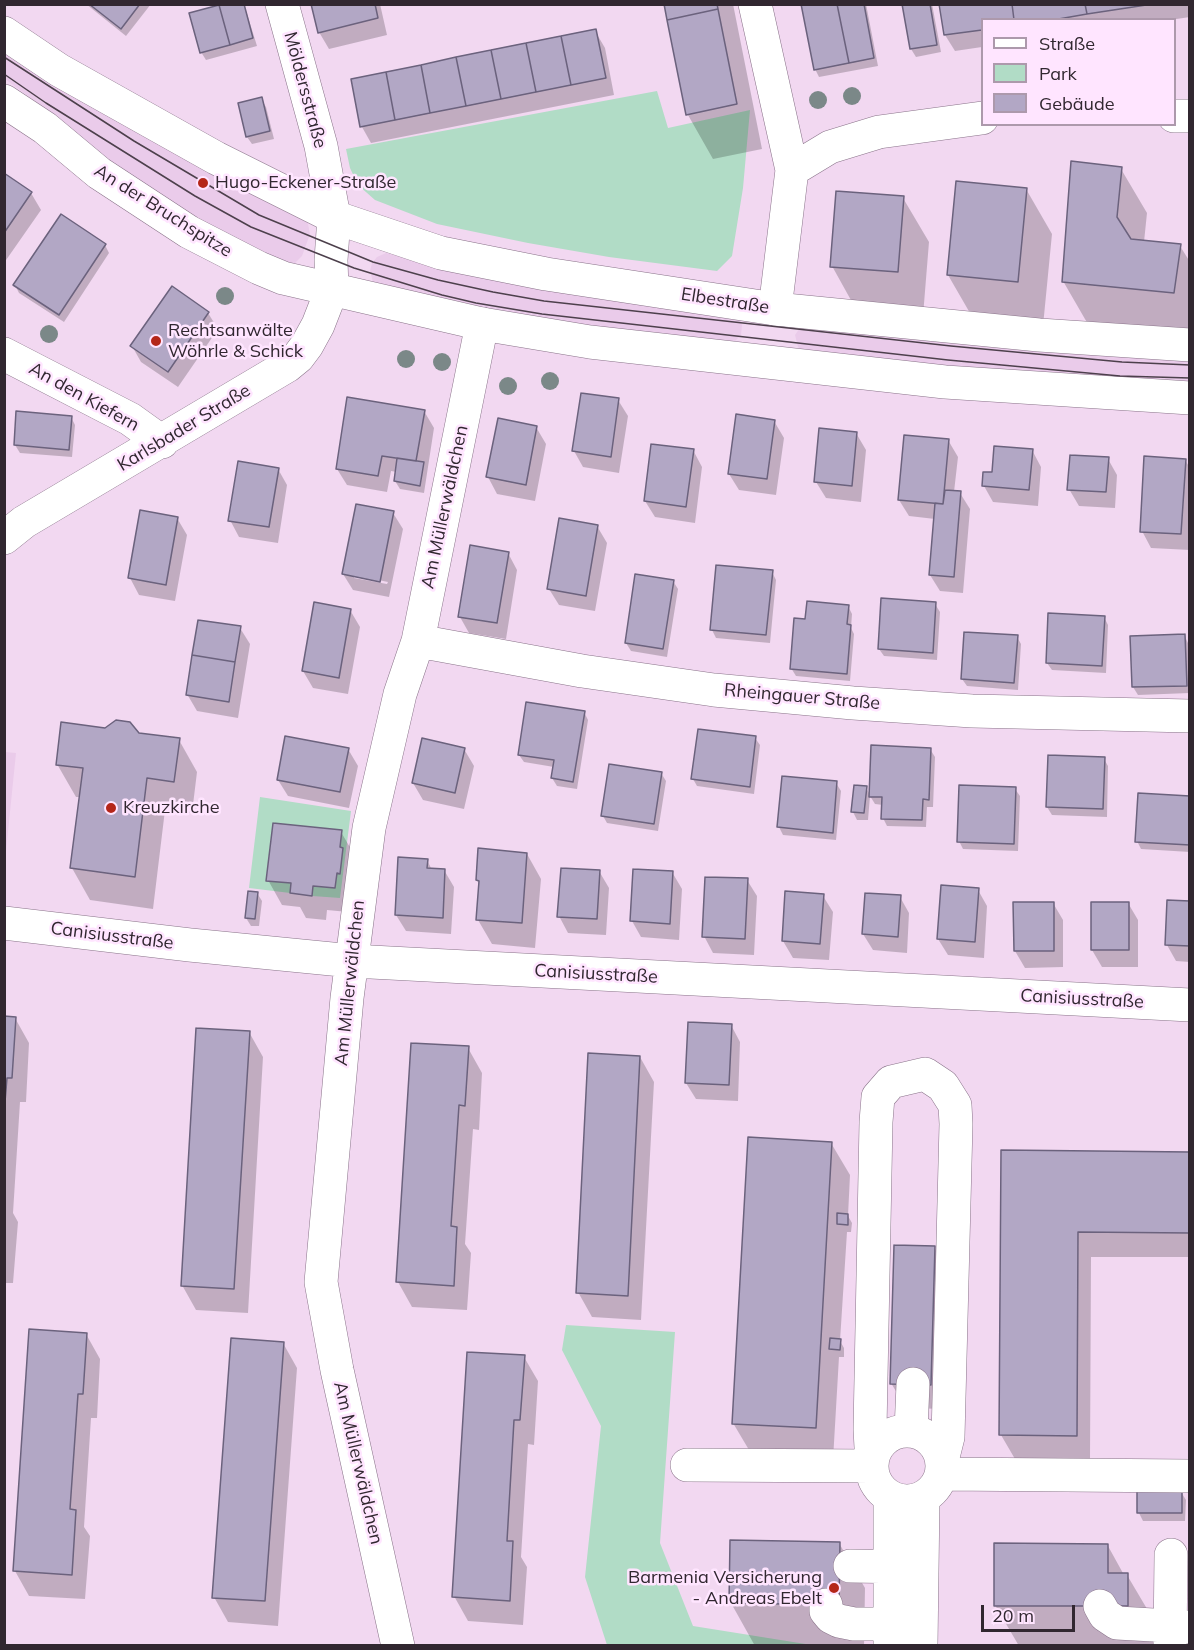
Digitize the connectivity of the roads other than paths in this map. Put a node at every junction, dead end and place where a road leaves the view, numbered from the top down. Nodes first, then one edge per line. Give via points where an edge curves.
1 (282, 4) edge
2 (756, 4) edge
3 (4, 33) edge
4 (4, 100) edge
5 (981, 118) edge
6 (792, 170) junction
7 (334, 232) junction
8 (332, 289) junction
9 (775, 309) junction
10 (483, 324) junction
11 (1190, 345) edge
12 (4, 354) edge
13 (1190, 398) edge
14 (162, 442) junction
15 (4, 538) edge
16 (418, 641) junction
17 (1190, 716) edge
18 (4, 923) edge
19 (352, 961) junction
20 (1190, 1005) edge
21 (913, 1384) dead end
22 (911, 1431) junction
23 (687, 1465) dead end
24 (872, 1466) junction
25 (1190, 1476) edge
26 (936, 1478) junction
27 (890, 1497) junction
28 (1171, 1555) dead end
29 (850, 1566) dead end
30 (890, 1567) junction
31 (922, 1568) junction
32 (826, 1605) dead end
33 (1100, 1606) dead end
34 (1176, 1633) edge
35 (890, 1635) edge
36 (398, 1646) edge
37 (921, 1646) edge

1 - 7 street, Möldersstraße via 321,146
2 - 6 street
3 - 7 street, Elbestraße via 59,70 216,158 275,186
4 - 8 street, An der Bruchspitze via 99,173 189,232 283,278
5 - 6 street via 879,132 830,147
6 - 9 street
7 - 8 street
7 - 9 street, Elbestraße via 546,274
8 - 10 street
8 - 14 street, Karlsbader Straße via 318,325 298,357
9 - 11 street, Elbestraße via 1039,335
10 - 13 street via 590,342 933,380
10 - 16 street, Am Müllerwäldchen
12 - 14 street, An den Kiefern via 130,419
14 - 15 street, Karlsbader Straße via 24,522
16 - 17 street, Rheingauer Straße via 714,690 972,711
16 - 19 street, Am Müllerwäldchen via 400,694 369,828
18 - 19 street, Canisiusstraße
19 - 20 street, Canisiusstraße
19 - 36 street, Am Müllerwäldchen via 321,1282
21 - 22 street
22 - 24 street via 886,1437 878,1446
22 - 26 street via 935,1444
23 - 24 street
24 - 26 street via 878,1097 891,1082 925,1074 943,1086 955,1105 956,1124 948,1437
24 - 27 street via 879,1488
25 - 26 street
26 - 27 street via 911,1501
26 - 31 street
27 - 30 street
28 - 34 street
29 - 30 street
30 - 31 street
30 - 35 street
31 - 37 street
32 - 35 street via 826,1611 839,1622
33 - 34 street via 1117,1623

